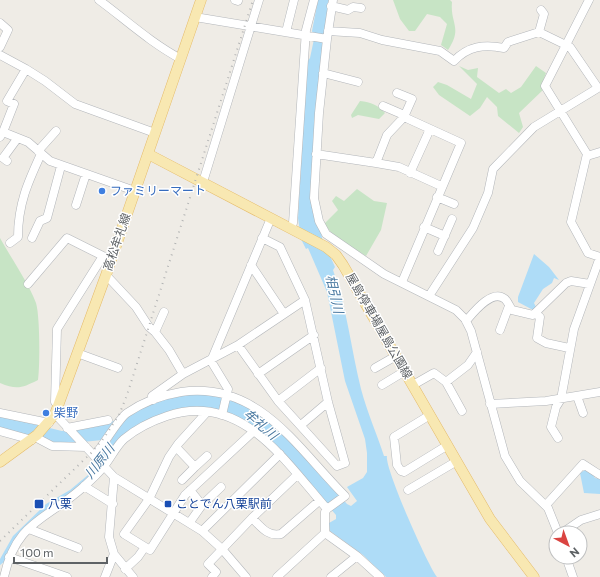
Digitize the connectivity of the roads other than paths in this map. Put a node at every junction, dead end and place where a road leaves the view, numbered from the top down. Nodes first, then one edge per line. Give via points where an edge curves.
1 (99, 0) edge
2 (201, 0) edge
3 (259, 0) edge
4 (294, 0) edge
5 (314, 0) edge
6 (589, 0) edge
7 (332, 3) edge
8 (361, 8) dead end
9 (541, 10) dead end
10 (195, 17) junction
11 (0, 23) edge
12 (251, 26) junction
13 (286, 32) junction
14 (539, 32) junction
15 (309, 36) junction
16 (327, 36) junction
17 (566, 45) junction
18 (0, 47) edge
19 (0, 55) edge
20 (181, 59) junction
21 (26, 69) junction
22 (323, 73) junction
23 (358, 82) dead end
24 (599, 90) edge
25 (398, 93) dead end
26 (383, 106) dead end
27 (561, 111) junction
28 (404, 116) junction
29 (430, 129) junction
30 (56, 131) dead end
31 (155, 133) junction
32 (1, 135) edge
33 (17, 139) junction
34 (40, 152) junction
35 (600, 152) edge
36 (148, 154) junction
37 (316, 154) junction
38 (587, 156) junction
39 (7, 161) dead end
40 (376, 163) junction
41 (61, 166) junction
42 (410, 173) junction
43 (86, 174) junction
44 (203, 182) junction
45 (441, 186) junction
46 (135, 191) junction
47 (437, 197) junction
48 (454, 204) dead end
49 (76, 205) dead end
50 (271, 218) junction
51 (452, 219) dead end
52 (424, 227) junction
53 (294, 230) junction
54 (445, 236) junction
55 (32, 238) dead end
56 (262, 238) junction
57 (10, 243) dead end
58 (339, 243) junction
59 (332, 251) junction
60 (438, 251) dead end
61 (107, 258) junction
62 (599, 263) edge
63 (251, 265) junction
64 (106, 276) junction
65 (402, 282) junction
66 (28, 284) dead end
67 (590, 284) junction
68 (429, 296) junction
69 (305, 300) junction
70 (509, 306) junction
71 (164, 312) dead end
72 (284, 314) junction
73 (536, 314) junction
74 (466, 321) junction
75 (500, 330) dead end
76 (155, 332) junction
77 (314, 335) junction
78 (238, 345) junction
79 (569, 348) junction
80 (477, 352) junction
81 (77, 353) junction
82 (396, 356) junction
83 (211, 361) junction
84 (118, 368) dead end
85 (321, 368) junction
86 (376, 368) dead end
87 (405, 372) junction
88 (183, 374) junction
89 (258, 374) junction
90 (446, 382) junction
91 (382, 385) dead end
92 (413, 385) junction
93 (600, 392) edge
94 (227, 394) junction
95 (577, 396) junction
96 (561, 399) junction
97 (152, 400) junction
98 (278, 401) junction
99 (328, 402) junction
100 (490, 404) junction
101 (56, 410) junction
102 (462, 411) dead end
103 (207, 412) junction
104 (0, 413) edge
105 (583, 413) dead end
106 (222, 414) junction
107 (430, 415) junction
108 (108, 420) dead end
109 (47, 425) junction
110 (301, 425) junction
111 (68, 428) junction
112 (0, 431) edge
113 (254, 431) junction
114 (35, 437) junction
115 (558, 438) dead end
116 (448, 445) junction
117 (86, 447) junction
118 (176, 447) junction
119 (280, 454) junction
120 (94, 456) junction
121 (207, 456) dead end
122 (457, 461) junction
123 (0, 462) edge
124 (102, 466) junction
125 (195, 468) junction
126 (297, 475) junction
127 (600, 475) edge
128 (114, 477) junction
129 (182, 480) dead end
130 (84, 486) junction
131 (221, 486) dead end
132 (190, 490) junction
133 (408, 490) dead end
134 (149, 498) junction
135 (320, 501) junction
136 (113, 504) junction
137 (202, 505) junction
138 (546, 505) junction
139 (327, 509) junction
140 (174, 513) junction
141 (600, 514) edge
142 (252, 518) junction
143 (190, 522) junction
144 (555, 525) edge
145 (574, 525) edge
146 (29, 529) junction
147 (202, 531) junction
148 (325, 533) junction
149 (145, 546) junction
150 (78, 548) dead end
151 (222, 549) junction
152 (114, 554) junction
153 (10, 556) junction
154 (357, 556) junction
155 (569, 565) edge
156 (125, 569) junction
157 (4, 577) edge
158 (67, 577) edge
159 (105, 577) edge
160 (133, 577) edge
161 (212, 577) edge
162 (246, 577) edge
163 (277, 577) edge
164 (331, 577) edge
165 (380, 577) edge
166 (534, 577) edge
167 (573, 577) edge

1 - 20 street via 154,43
2 - 10 main road, 高松牟礼線
3 - 12 street
4 - 13 street
5 - 15 street
6 - 17 street
7 - 8 street via 348,10 353,7
7 - 16 street
9 - 14 street via 544,14
10 - 12 street
10 - 20 main road, 高松牟礼線
11 - 18 street via 8,30
12 - 13 street
12 - 44 street
13 - 15 street
14 - 16 street via 508,42 504,48 490,45 464,51 454,61 440,51 360,33
14 - 17 street
15 - 16 street
15 - 53 street
16 - 22 street
17 - 24 street
17 - 27 street via 545,86
19 - 21 street
20 - 31 main road, 高松牟礼線
21 - 31 street via 75,104
21 - 32 street via 8,101 14,104
22 - 23 street
22 - 37 street
24 - 27 street
25 - 28 street via 412,99
26 - 28 street
27 - 38 street
27 - 68 street via 534,127 493,168 488,192 473,228
28 - 29 street
28 - 40 street via 387,135
29 - 42 street
29 - 45 street via 461,143
30 - 34 street
31 - 36 main road, 高松牟礼線
32 - 33 street
33 - 34 street via 28,142
33 - 39 street via 3,158
34 - 41 street
34 - 57 street via 24,189 18,237
35 - 38 street
36 - 44 main road, 屋島停車場屋島公園線
36 - 46 main road, 高松牟礼線
37 - 40 street
37 - 58 street via 314,198 317,214 326,234
38 - 62 street via 571,222 588,253 600,257
40 - 42 street via 399,167
41 - 43 street
41 - 55 street via 47,218 40,221
42 - 45 street
43 - 46 street
43 - 49 street
44 - 50 main road, 屋島停車場屋島公園線
45 - 47 street
46 - 61 main road, 高松牟礼線
47 - 48 street
47 - 52 street
50 - 53 main road, 屋島停車場屋島公園線
50 - 56 street
51 - 54 street
52 - 54 street
52 - 65 street
53 - 59 main road, 屋島停車場屋島公園線
54 - 60 street
56 - 63 street
56 - 69 street via 280,247
58 - 59 street
58 - 65 street via 382,272
59 - 82 main road, 屋島停車場屋島公園線 via 344,264
61 - 64 main road, 高松牟礼線
61 - 66 street via 67,238
61 - 101 street via 57,329
62 - 67 street
63 - 72 street
63 - 83 street
64 - 76 street via 136,307
64 - 81 main road, 高松牟礼線
65 - 68 street
67 - 73 street via 571,281 566,283
67 - 79 street
68 - 74 street via 456,310
69 - 72 street
69 - 77 street
70 - 73 street via 521,313
70 - 74 street via 505,299 500,297 489,299
70 - 75 street
71 - 76 street
72 - 78 street
73 - 79 street via 540,317 537,338 546,343
74 - 80 street
76 - 88 street
77 - 85 street
77 - 89 street
78 - 83 street
78 - 89 street
79 - 96 street
80 - 90 street via 468,365
80 - 100 street
81 - 84 street
81 - 101 main road, 高松牟礼線
82 - 86 street
82 - 87 main road, 屋島停車場屋島公園線
83 - 88 street
83 - 94 street via 228,389
85 - 98 street
85 - 99 street
87 - 91 street
87 - 92 main road, 屋島停車場屋島公園線
88 - 97 street via 152,396
89 - 98 street
90 - 92 street via 434,373
90 - 102 street
92 - 107 main road, 屋島停車場屋島公園線
93 - 95 street
94 - 97 street via 190,391
94 - 106 street
94 - 139 street via 253,406 275,422 345,496
95 - 96 street
95 - 105 street
96 - 100 street
96 - 115 street via 556,407 551,427
97 - 120 street via 126,414
98 - 110 street
99 - 110 street
99 - 110 street via 345,462 337,466
100 - 138 street via 509,465 520,481
101 - 109 main road, 高松牟礼線
101 - 111 street
103 - 106 street
103 - 118 street
103 - 124 street via 179,412 146,425 124,440
104 - 109 street
106 - 113 street via 236,419
107 - 116 main road, 屋島停車場屋島公園線
107 - 116 street via 394,437 397,465 404,472
108 - 111 street
109 - 114 main road, 高松牟礼線
111 - 117 street
112 - 114 street
113 - 119 street
113 - 132 street
114 - 117 street via 52,446
114 - 123 main road, 高松牟礼線
116 - 122 main road, 屋島停車場屋島公園線
117 - 120 street
118 - 125 street
118 - 134 street
119 - 126 street
119 - 147 street
120 - 124 street
121 - 125 street
122 - 133 street
122 - 166 main road, 屋島停車場屋島公園線 via 495,527
124 - 128 street
124 - 130 street
125 - 129 street
126 - 135 street
126 - 142 street
127 - 138 street via 583,464
128 - 134 street
128 - 136 street
130 - 136 street
130 - 146 street via 42,516
131 - 137 street
132 - 137 street
132 - 140 street
134 - 140 street
134 - 149 street via 124,534
135 - 139 street
135 - 142 street via 281,534 265,532
136 - 152 street via 109,537
137 - 143 street
138 - 144 street
139 - 148 street
140 - 143 street
140 - 149 street via 150,550
141 - 145 street
142 - 151 street
143 - 147 street
146 - 150 street
146 - 153 street via 15,543
147 - 151 street
148 - 154 street
148 - 163 street
149 - 156 street
151 - 161 street via 208,564 216,572
151 - 162 street
152 - 156 street
152 - 159 street
153 - 157 street
153 - 158 street
154 - 164 street
154 - 165 street
155 - 167 street
156 - 160 street

